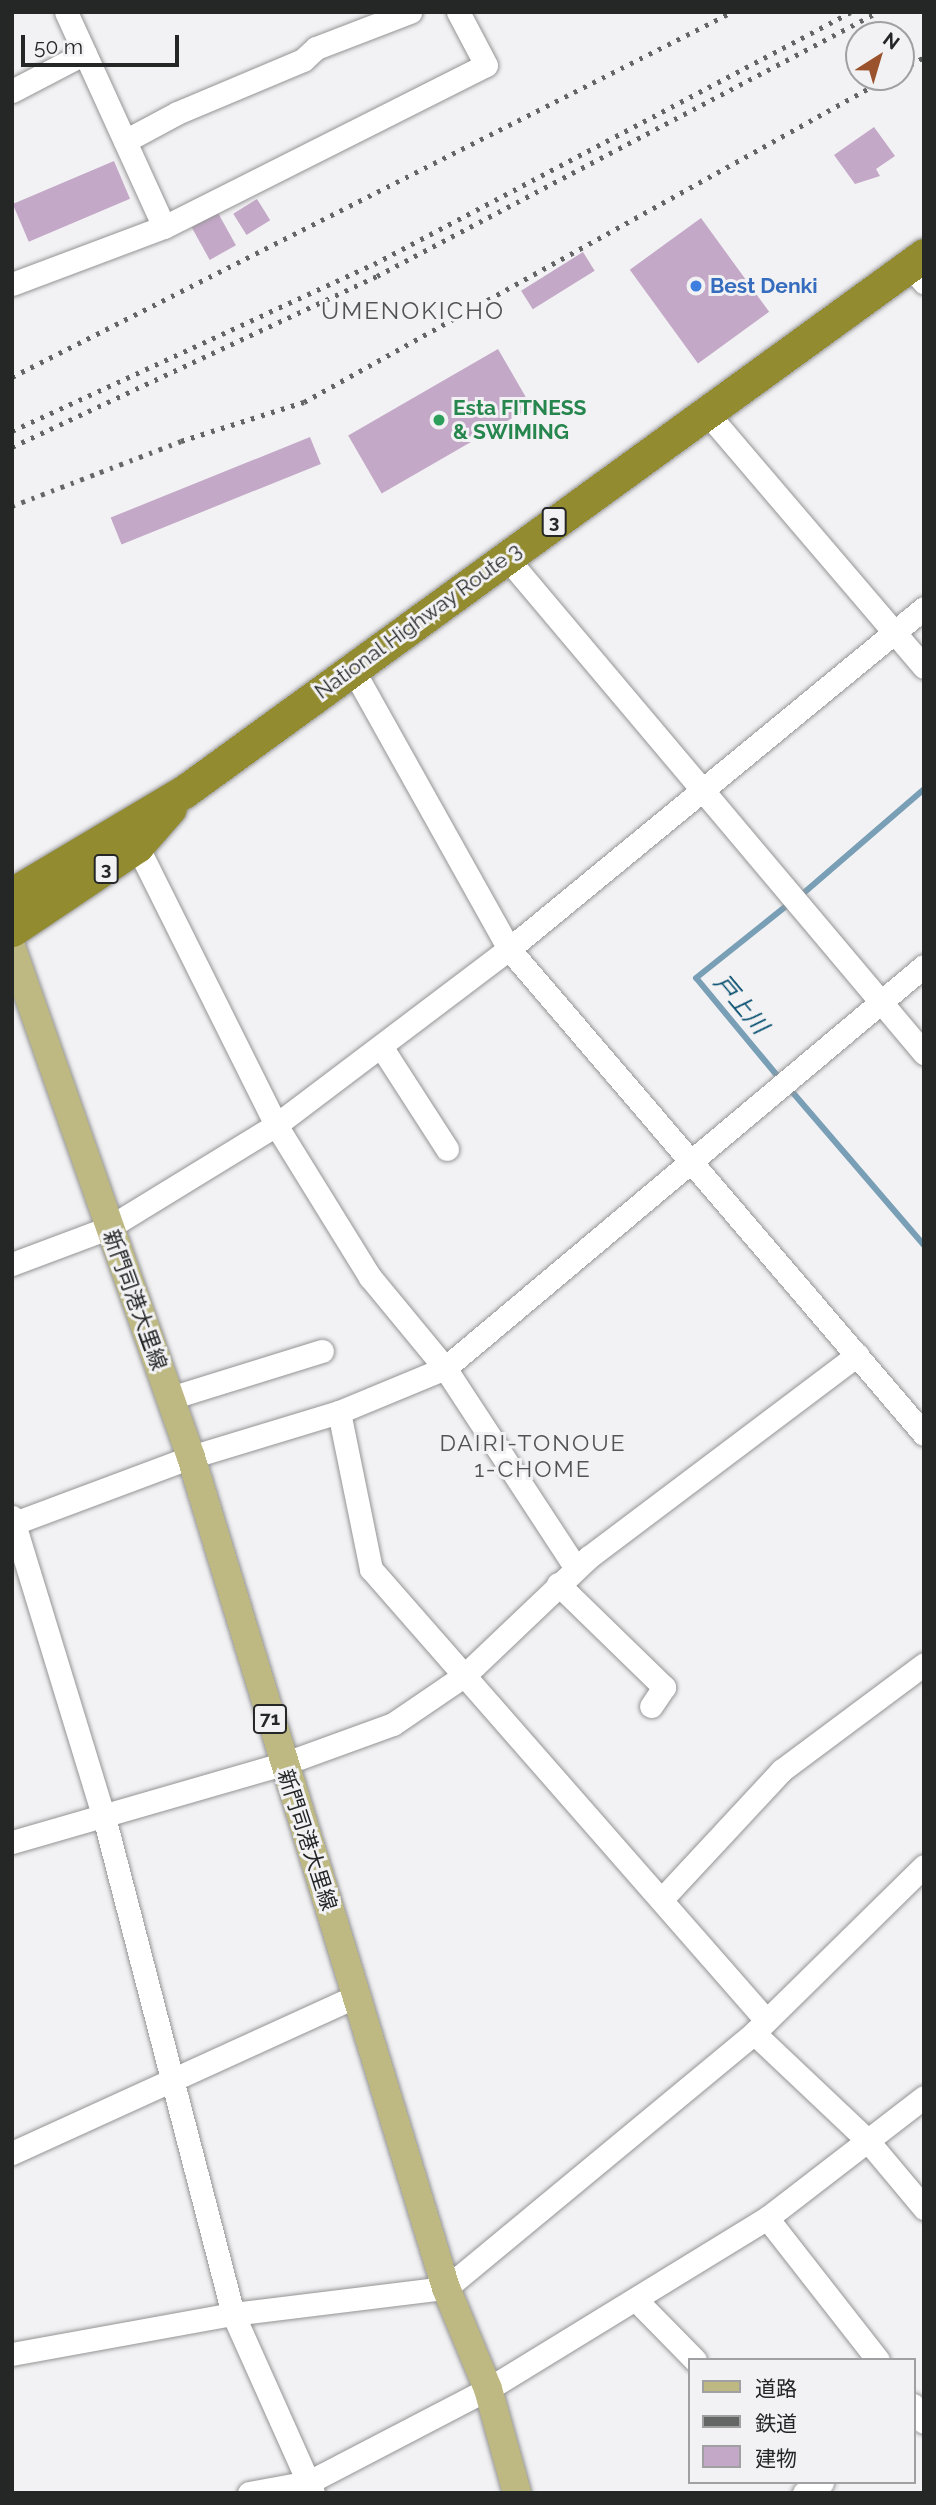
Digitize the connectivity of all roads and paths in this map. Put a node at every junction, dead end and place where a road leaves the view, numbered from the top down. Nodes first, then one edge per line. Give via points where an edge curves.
1 (66, 12) edge
2 (458, 12) edge
3 (397, 13) edge
4 (85, 53) junction
5 (12, 91) edge
6 (125, 141) junction
7 (164, 227) junction
8 (919, 268) edge
9 (12, 284) edge
10 (707, 413) junction
11 (506, 557) junction
12 (924, 608) edge
13 (894, 634) junction
14 (924, 667) edge
15 (352, 668) junction
16 (185, 791) junction
17 (702, 792) junction
18 (137, 846) junction
19 (12, 894) edge
20 (12, 930) edge
21 (509, 948) junction
22 (12, 949) edge
23 (924, 965) edge
24 (881, 1002) junction
25 (382, 1048) junction
26 (924, 1053) edge
27 (276, 1125) junction
28 (447, 1149) dead end
29 (689, 1161) junction
30 (108, 1228) junction
31 (12, 1264) edge
32 (322, 1351) dead end
33 (856, 1355) junction
34 (445, 1368) junction
35 (170, 1398) junction
36 (339, 1412) junction
37 (924, 1434) edge
38 (191, 1457) junction
39 (13, 1522) edge
40 (576, 1568) junction
41 (558, 1584) junction
42 (924, 1664) edge
43 (465, 1675) junction
44 (651, 1706) dead end
45 (283, 1764) junction
46 (104, 1817) junction
47 (12, 1842) edge
48 (924, 1866) edge
49 (662, 1899) junction
50 (357, 1996) junction
51 (760, 2027) junction
52 (175, 2077) junction
53 (924, 2097) edge
54 (867, 2140) junction
55 (12, 2153) edge
56 (924, 2208) edge
57 (767, 2218) junction
58 (446, 2288) junction
59 (636, 2300) junction
60 (233, 2314) junction
61 (12, 2354) edge
62 (693, 2358) edge
63 (876, 2358) edge
64 (488, 2389) junction
65 (311, 2487) edge
66 (249, 2493) edge
67 (517, 2493) edge

1 - 4 street
2 - 7 street via 486,65
3 - 6 street
4 - 5 street
4 - 6 street
6 - 7 street
7 - 9 street
8 - 10 highway, National Highway Route 3 / 3
10 - 11 highway, National Highway Route 3 / 3
10 - 13 street
11 - 15 highway, National Highway Route 3 / 3
11 - 17 street
12 - 13 street
13 - 14 street
13 - 17 street
15 - 16 highway, National Highway Route 3 / 3
15 - 21 street via 463,874
16 - 18 highway, National Highway Route 3 / 3
16 - 19 highway, National Highway Route 3 / 3
17 - 21 street
17 - 24 street
18 - 20 highway, National Highway Route 3 / 3
18 - 27 street
21 - 25 street
21 - 29 street
22 - 30 main road, 新門司港大里線 / 71
23 - 24 street
24 - 26 street
24 - 29 street
25 - 27 street
25 - 28 street
27 - 30 street
27 - 34 street via 370,1277
29 - 33 street
29 - 34 street
30 - 31 street
30 - 35 main road, 新門司港大里線 / 71
32 - 35 street
33 - 37 street
33 - 40 street
34 - 36 street
34 - 40 street
35 - 38 main road, 新門司港大里線 / 71
36 - 38 street
36 - 43 street via 371,1569
38 - 39 street
38 - 45 main road, 新門司港大里線 / 71
39 - 46 street
40 - 41 street
41 - 43 street
41 - 44 street via 664,1687
42 - 49 street via 782,1770
43 - 45 street via 393,1724
43 - 49 street
45 - 46 street
45 - 50 main road, 新門司港大里線 / 71
46 - 47 street
46 - 52 street
48 - 51 street
49 - 51 street
50 - 52 street
50 - 58 main road, 新門司港大里線 / 71
51 - 54 street
51 - 58 street
52 - 55 street
52 - 60 street
53 - 54 street
54 - 56 street
54 - 57 street
57 - 59 street
57 - 63 street
58 - 60 street
58 - 64 main road, 新門司港大里線 / 71
59 - 62 street
59 - 64 street via 594,2320
60 - 61 street
60 - 65 street
64 - 65 street
64 - 67 main road, 新門司港大里線 / 71
65 - 66 street

